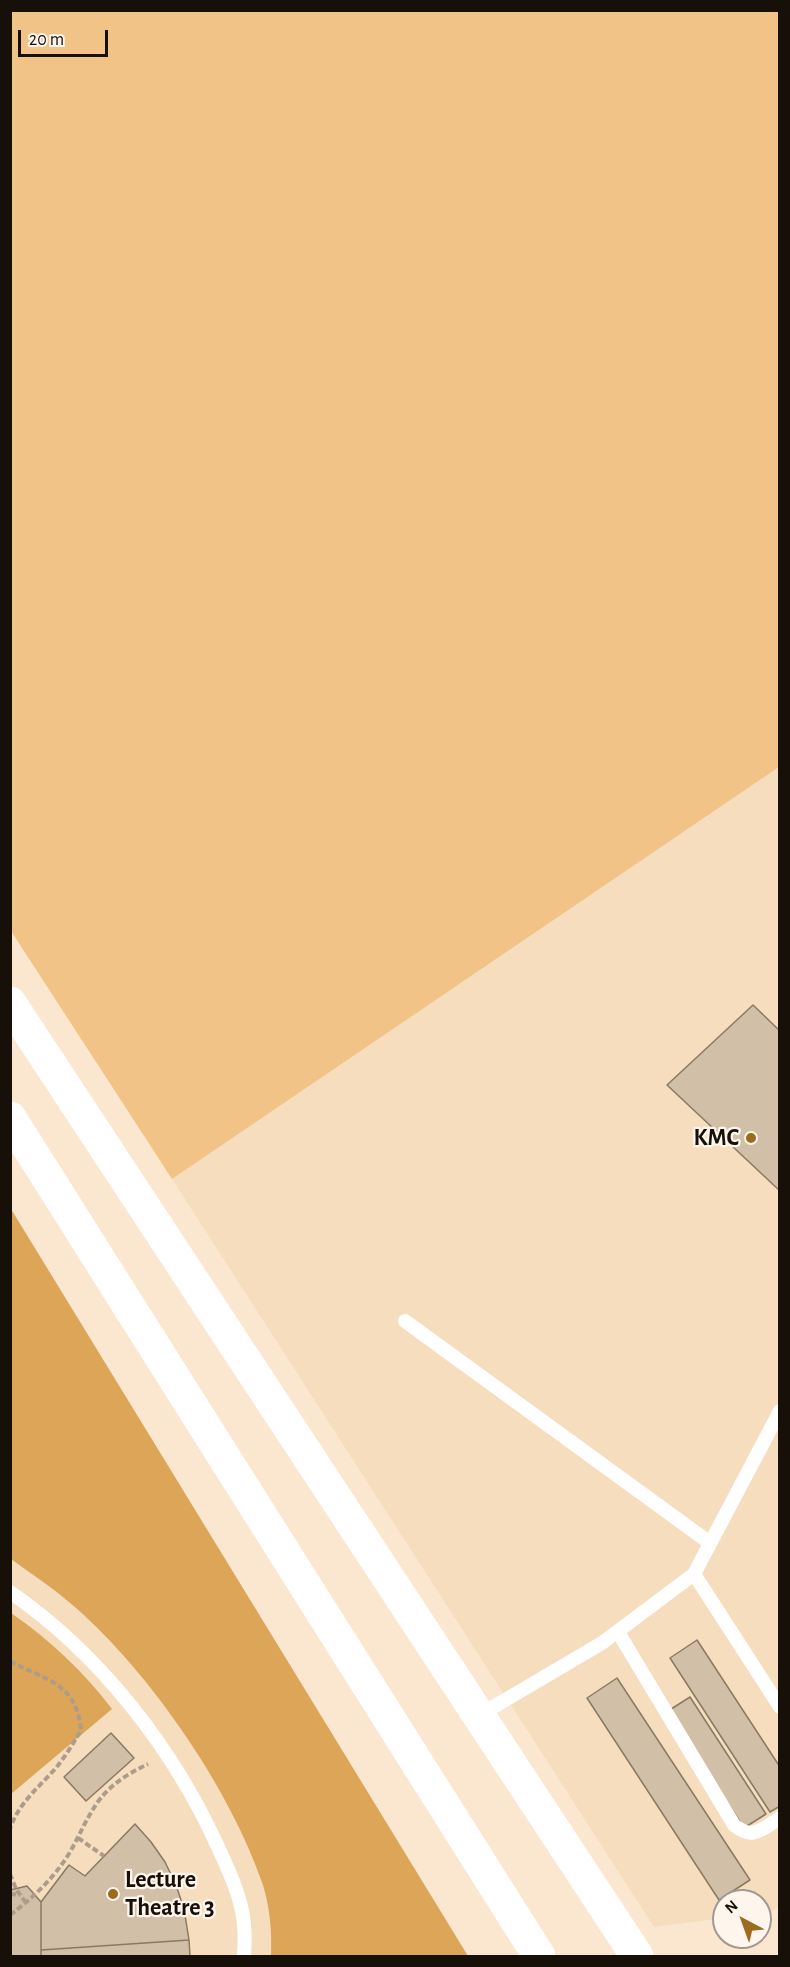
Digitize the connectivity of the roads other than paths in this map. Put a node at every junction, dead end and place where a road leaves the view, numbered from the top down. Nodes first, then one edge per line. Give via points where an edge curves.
1 (10, 1003) edge
2 (10, 1118) edge
3 (405, 1321) dead end
4 (780, 1411) edge
5 (710, 1543) junction
6 (694, 1574) junction
7 (10, 1592) edge
8 (618, 1632) junction
9 (780, 1707) edge
10 (478, 1716) junction
11 (780, 1818) edge
12 (244, 1956) edge
13 (539, 1956) edge
14 (637, 1956) edge

1 - 10 street
2 - 13 street
3 - 5 lane
4 - 5 lane
5 - 6 lane
6 - 8 lane
6 - 9 lane
7 - 12 lane via 88,1658 124,1698 168,1759 211,1833 237,1894 243,1915
8 - 10 lane
8 - 11 lane via 734,1825 746,1833 755,1833
10 - 14 street

